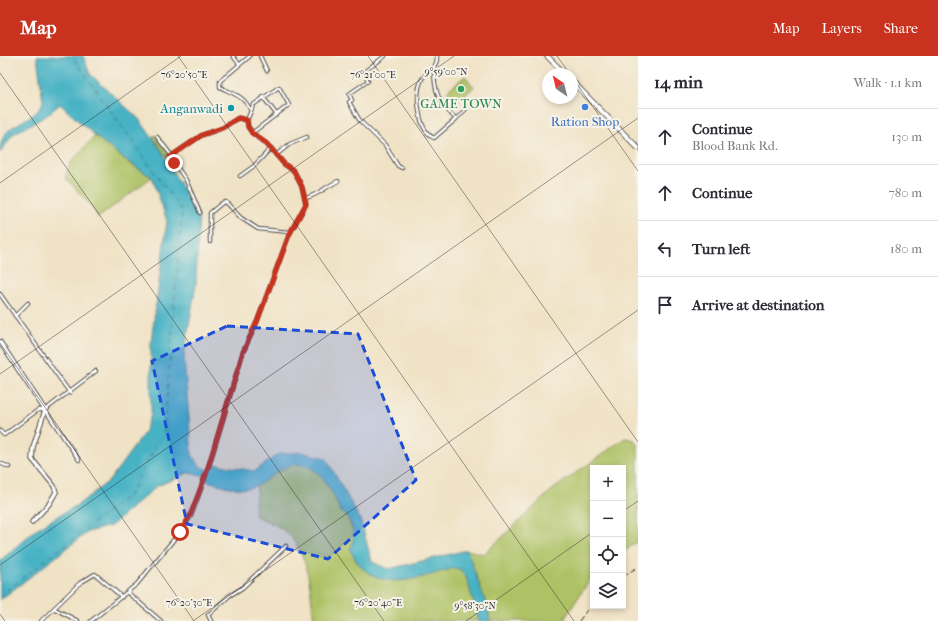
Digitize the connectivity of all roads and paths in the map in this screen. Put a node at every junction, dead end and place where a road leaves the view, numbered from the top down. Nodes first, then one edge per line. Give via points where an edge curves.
1 (233, 56) edge
2 (250, 56) edge
3 (260, 56) edge
4 (385, 56) edge
5 (437, 56) edge
6 (547, 56) edge
7 (239, 64) junction
8 (434, 67) junction
9 (559, 68) edge
10 (267, 70) dead end
11 (428, 74) junction
12 (434, 77) junction
13 (578, 87) edge
14 (264, 97) junction
15 (467, 108) dead end
16 (251, 111) junction
17 (277, 114) junction
18 (456, 119) junction
19 (247, 120) junction
20 (252, 133) junction
21 (157, 137) dead end
22 (307, 137) dead end
23 (271, 148) junction
24 (638, 148) edge
25 (276, 155) junction
26 (170, 157) junction
27 (402, 168) dead end
28 (240, 176) dead end
29 (338, 181) dead end
30 (305, 198) junction
31 (200, 213) dead end
32 (290, 232) junction
33 (210, 242) dead end
34 (0, 294) edge
35 (28, 303) dead end
36 (15, 316) junction
37 (0, 342) edge
38 (96, 371) dead end
39 (70, 393) junction
40 (45, 410) junction
41 (0, 431) edge
42 (79, 460) dead end
43 (0, 463) edge
44 (9, 467) dead end
45 (32, 522) dead end
46 (286, 546) dead end
47 (128, 592) junction
48 (122, 597) junction
49 (54, 608) junction
50 (41, 621) edge
51 (78, 621) edge
52 (91, 621) edge
53 (161, 621) edge
54 (212, 621) edge

1 - 7 street
2 - 7 street
3 - 10 street
4 - 27 street via 364,72 368,80 349,94 352,100 349,102 360,121 385,145 398,166
5 - 8 street
6 - 9 main road
7 - 16 street via 220,81 220,87 240,96
8 - 11 street
8 - 12 street
11 - 12 street
11 - 18 street via 421,79 418,100 419,113 428,133 434,138
12 - 18 street via 440,103
13 - 24 main road
14 - 16 street via 253,105
14 - 17 street
14 - 17 street via 280,87 290,105
15 - 18 street
16 - 19 street
17 - 20 street
19 - 20 street
19 - 26 street via 238,118 222,128 202,135
20 - 23 street
21 - 26 street
22 - 25 street via 290,144
23 - 25 street
23 - 28 street
25 - 30 street via 294,171
26 - 31 street via 186,180
29 - 30 street
30 - 32 street via 304,209
32 - 33 street via 258,229 226,202 210,214
32 - 47 street via 239,363 208,469 187,522
34 - 36 street
35 - 36 street
36 - 39 street
37 - 40 street
38 - 39 street
39 - 40 street
40 - 41 street via 38,410 4,435
40 - 42 street
40 - 45 street via 33,447 32,459 56,492 49,504
43 - 44 street
46 - 54 street via 242,588 208,615
47 - 48 street
47 - 53 street
48 - 49 street via 95,574 80,583
48 - 52 street
49 - 50 street
49 - 51 street

